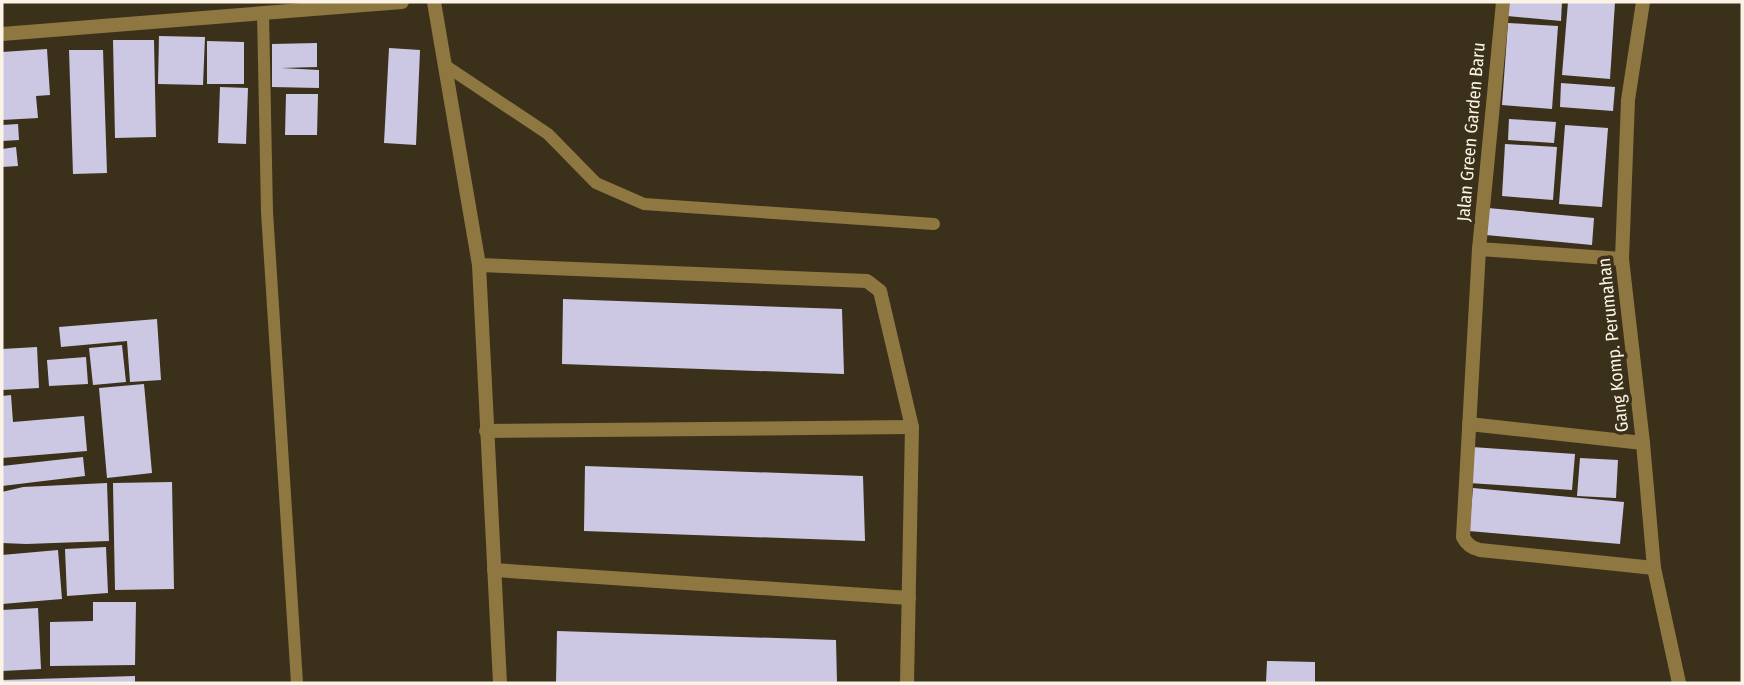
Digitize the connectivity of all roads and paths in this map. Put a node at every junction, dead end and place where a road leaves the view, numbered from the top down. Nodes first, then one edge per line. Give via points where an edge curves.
1 (402, 2) edge
2 (434, 2) edge
3 (1503, 2) edge
4 (1643, 2) edge
5 (262, 13) junction
6 (2, 34) edge
7 (446, 66) junction
8 (934, 224) dead end
9 (1479, 249) junction
10 (1622, 259) junction
11 (480, 265) junction
12 (1469, 424) junction
13 (912, 427) junction
14 (486, 431) junction
15 (1643, 443) junction
16 (1654, 568) junction
17 (494, 570) junction
18 (909, 598) junction
19 (297, 683) edge
20 (500, 683) edge
21 (907, 683) edge
22 (1679, 683) edge

1 - 5 street
2 - 7 street
3 - 9 street, Jalan Green Garden Baru
4 - 10 street, Gang Komp. Perumahan via 1628,100
5 - 6 street
5 - 19 lane via 267,212
7 - 8 lane via 548,134 596,183 643,204
7 - 11 street
9 - 10 street
9 - 12 street, Jalan Green Garden Baru
10 - 15 street, Gang Komp. Perumahan
11 - 13 street via 867,281 880,290
11 - 14 street
12 - 15 street
12 - 16 street, Jalan Green Garden Baru via 1463,537 1473,549
13 - 14 street
13 - 18 street
14 - 17 street
15 - 16 street, Gang Komp. Perumahan
16 - 22 street, Gang Komp. Perumahan
17 - 18 street
17 - 20 street
18 - 21 street

